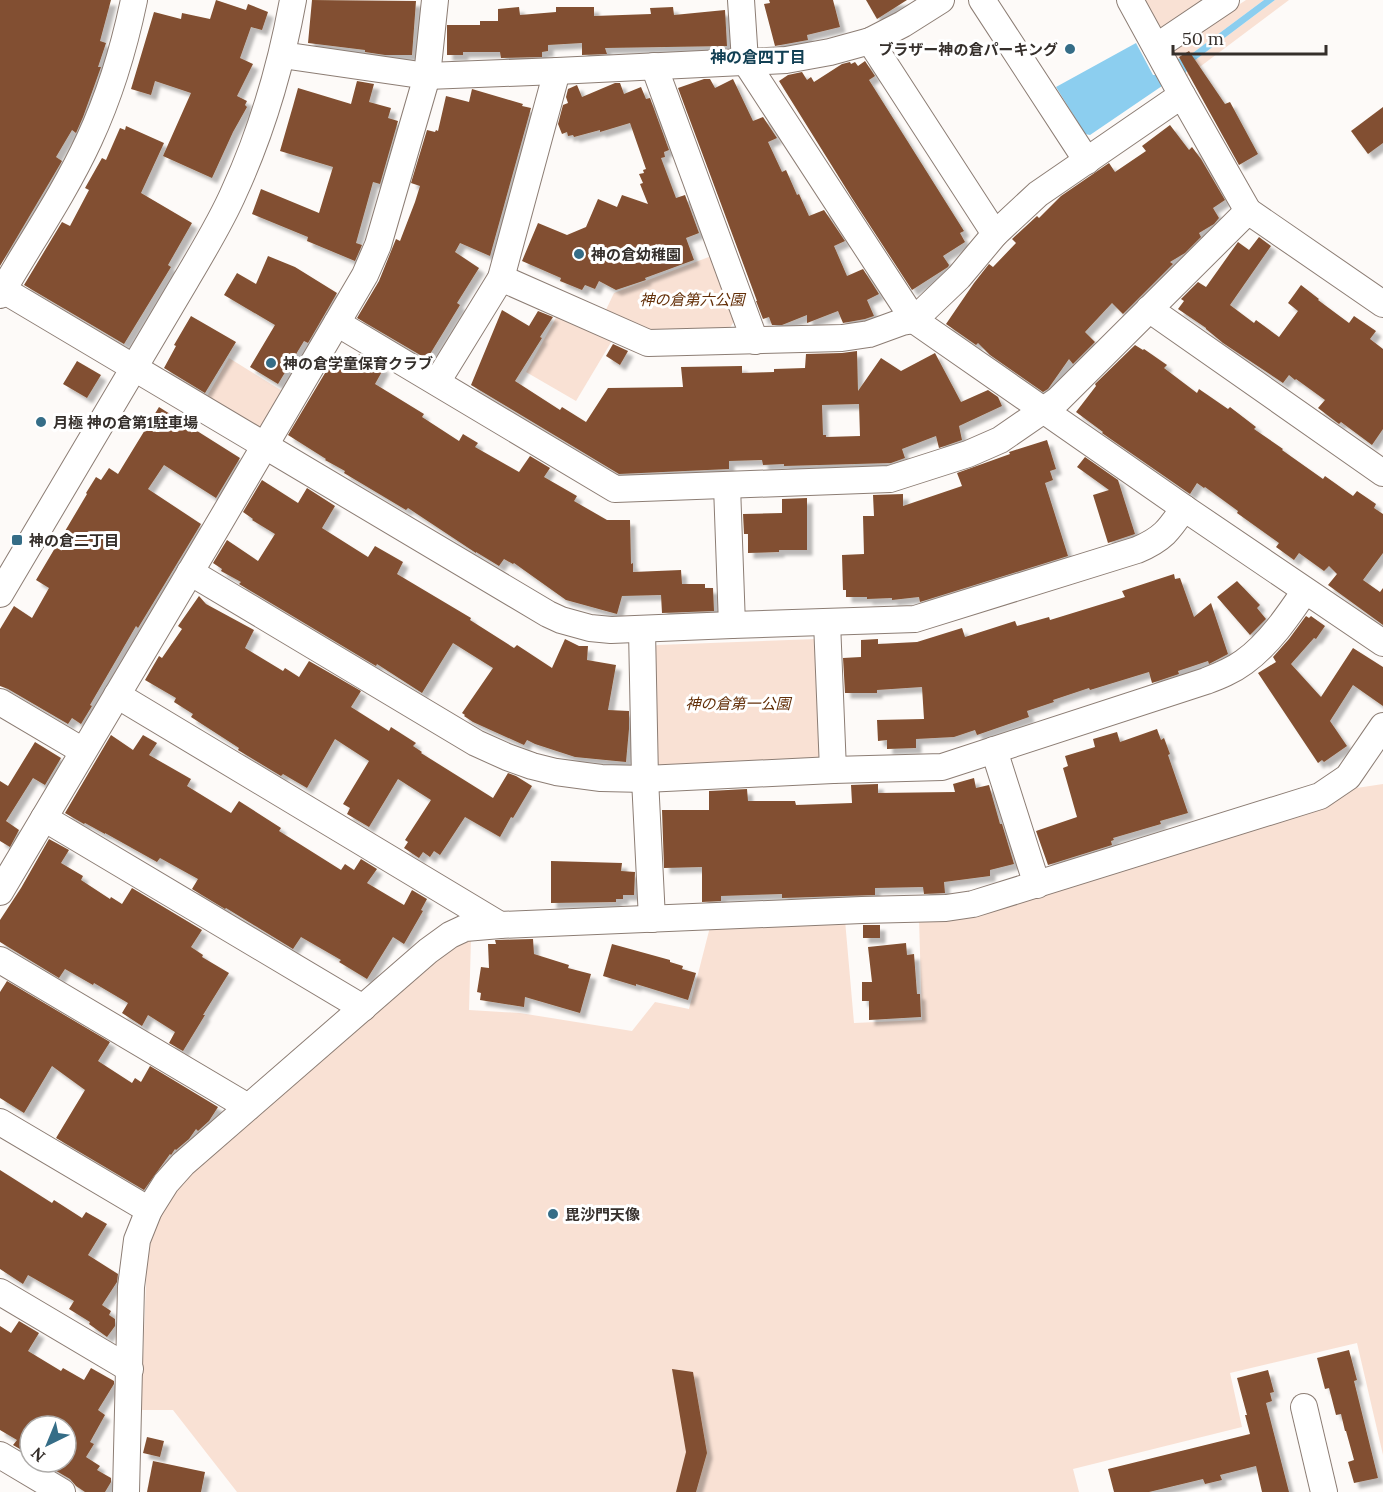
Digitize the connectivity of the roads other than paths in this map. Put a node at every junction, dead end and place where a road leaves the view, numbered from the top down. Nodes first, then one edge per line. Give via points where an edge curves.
1 (134, 0) edge
2 (293, 0) edge
3 (435, 0) edge
4 (741, 0) edge
5 (941, 0) edge
6 (982, 0) edge
7 (1130, 0) edge
8 (1226, 0) edge
9 (870, 41) junction
10 (1156, 47) junction
11 (282, 55) junction
12 (745, 61) junction
13 (654, 66) junction
14 (557, 71) junction
15 (428, 76) junction
16 (1182, 94) junction
17 (1087, 161) junction
18 (1248, 211) junction
19 (995, 234) junction
20 (501, 278) junction
21 (1, 291) edge
22 (1383, 304) edge
23 (1149, 309) junction
24 (914, 320) junction
25 (337, 323) junction
26 (755, 341) junction
27 (133, 368) junction
28 (437, 382) junction
29 (1043, 410) junction
30 (265, 445) junction
31 (1383, 473) edge
32 (727, 486) junction
33 (1184, 508) junction
34 (190, 572) junction
35 (1305, 591) junction
36 (0, 594) edge
37 (827, 622) junction
38 (732, 625) junction
39 (642, 630) junction
40 (1383, 643) edge
41 (117, 695) junction
42 (0, 702) edge
43 (1383, 726) edge
44 (994, 750) junction
45 (83, 751) junction
46 (832, 770) junction
47 (645, 779) junction
48 (44, 818) junction
49 (1037, 885) junction
50 (0, 892) edge
51 (652, 919) junction
52 (500, 925) junction
53 (0, 960) edge
54 (363, 1008) junction
55 (248, 1107) junction
56 (0, 1122) edge
57 (149, 1210) junction
58 (0, 1292) edge
59 (130, 1369) junction
60 (1304, 1407) dead end
61 (0, 1455) edge
62 (62, 1492) edge
63 (126, 1492) edge
64 (1324, 1492) edge

1 - 21 street via 117,69 89,140
2 - 11 street
3 - 15 street
4 - 12 street
5 - 9 street
6 - 17 street
7 - 10 street
8 - 10 street
9 - 12 street via 786,60
9 - 19 street
10 - 16 street
11 - 15 street
11 - 27 street via 262,124 234,192
12 - 13 street
12 - 24 street
13 - 14 street
13 - 26 street
14 - 15 street
14 - 20 street
15 - 25 street via 378,245
16 - 17 street
16 - 18 street
17 - 19 street via 1038,194
18 - 22 street
18 - 23 street
19 - 24 street via 959,277
20 - 26 street via 648,343
20 - 28 street
21 - 27 street
23 - 29 street via 1058,400
23 - 31 street
24 - 26 street via 842,338
24 - 29 street
25 - 28 street
25 - 30 street
27 - 30 street
27 - 36 street
28 - 32 street via 615,489
29 - 32 street via 1000,440 890,478
29 - 33 street
30 - 34 street
30 - 39 street via 561,620 590,628
32 - 38 street
33 - 35 street
33 - 37 street via 1160,539 1137,550 915,619
34 - 41 street
34 - 47 street via 476,743 556,772
35 - 40 street
35 - 44 street via 1261,648 1229,672
37 - 38 street
37 - 46 street
38 - 39 street
39 - 47 street
41 - 45 street
41 - 52 street
42 - 45 street
43 - 49 street via 1348,777 1320,796
44 - 46 street via 942,767
44 - 49 street
45 - 48 street
46 - 47 street
47 - 51 street
48 - 50 street
48 - 54 street
49 - 51 street via 946,908
51 - 52 street
52 - 54 street via 465,928 450,935
53 - 55 street
54 - 55 street
55 - 57 street via 174,1173
56 - 57 street
57 - 59 street via 137,1240 131,1287
58 - 59 street
59 - 63 street
60 - 64 street
61 - 62 street

